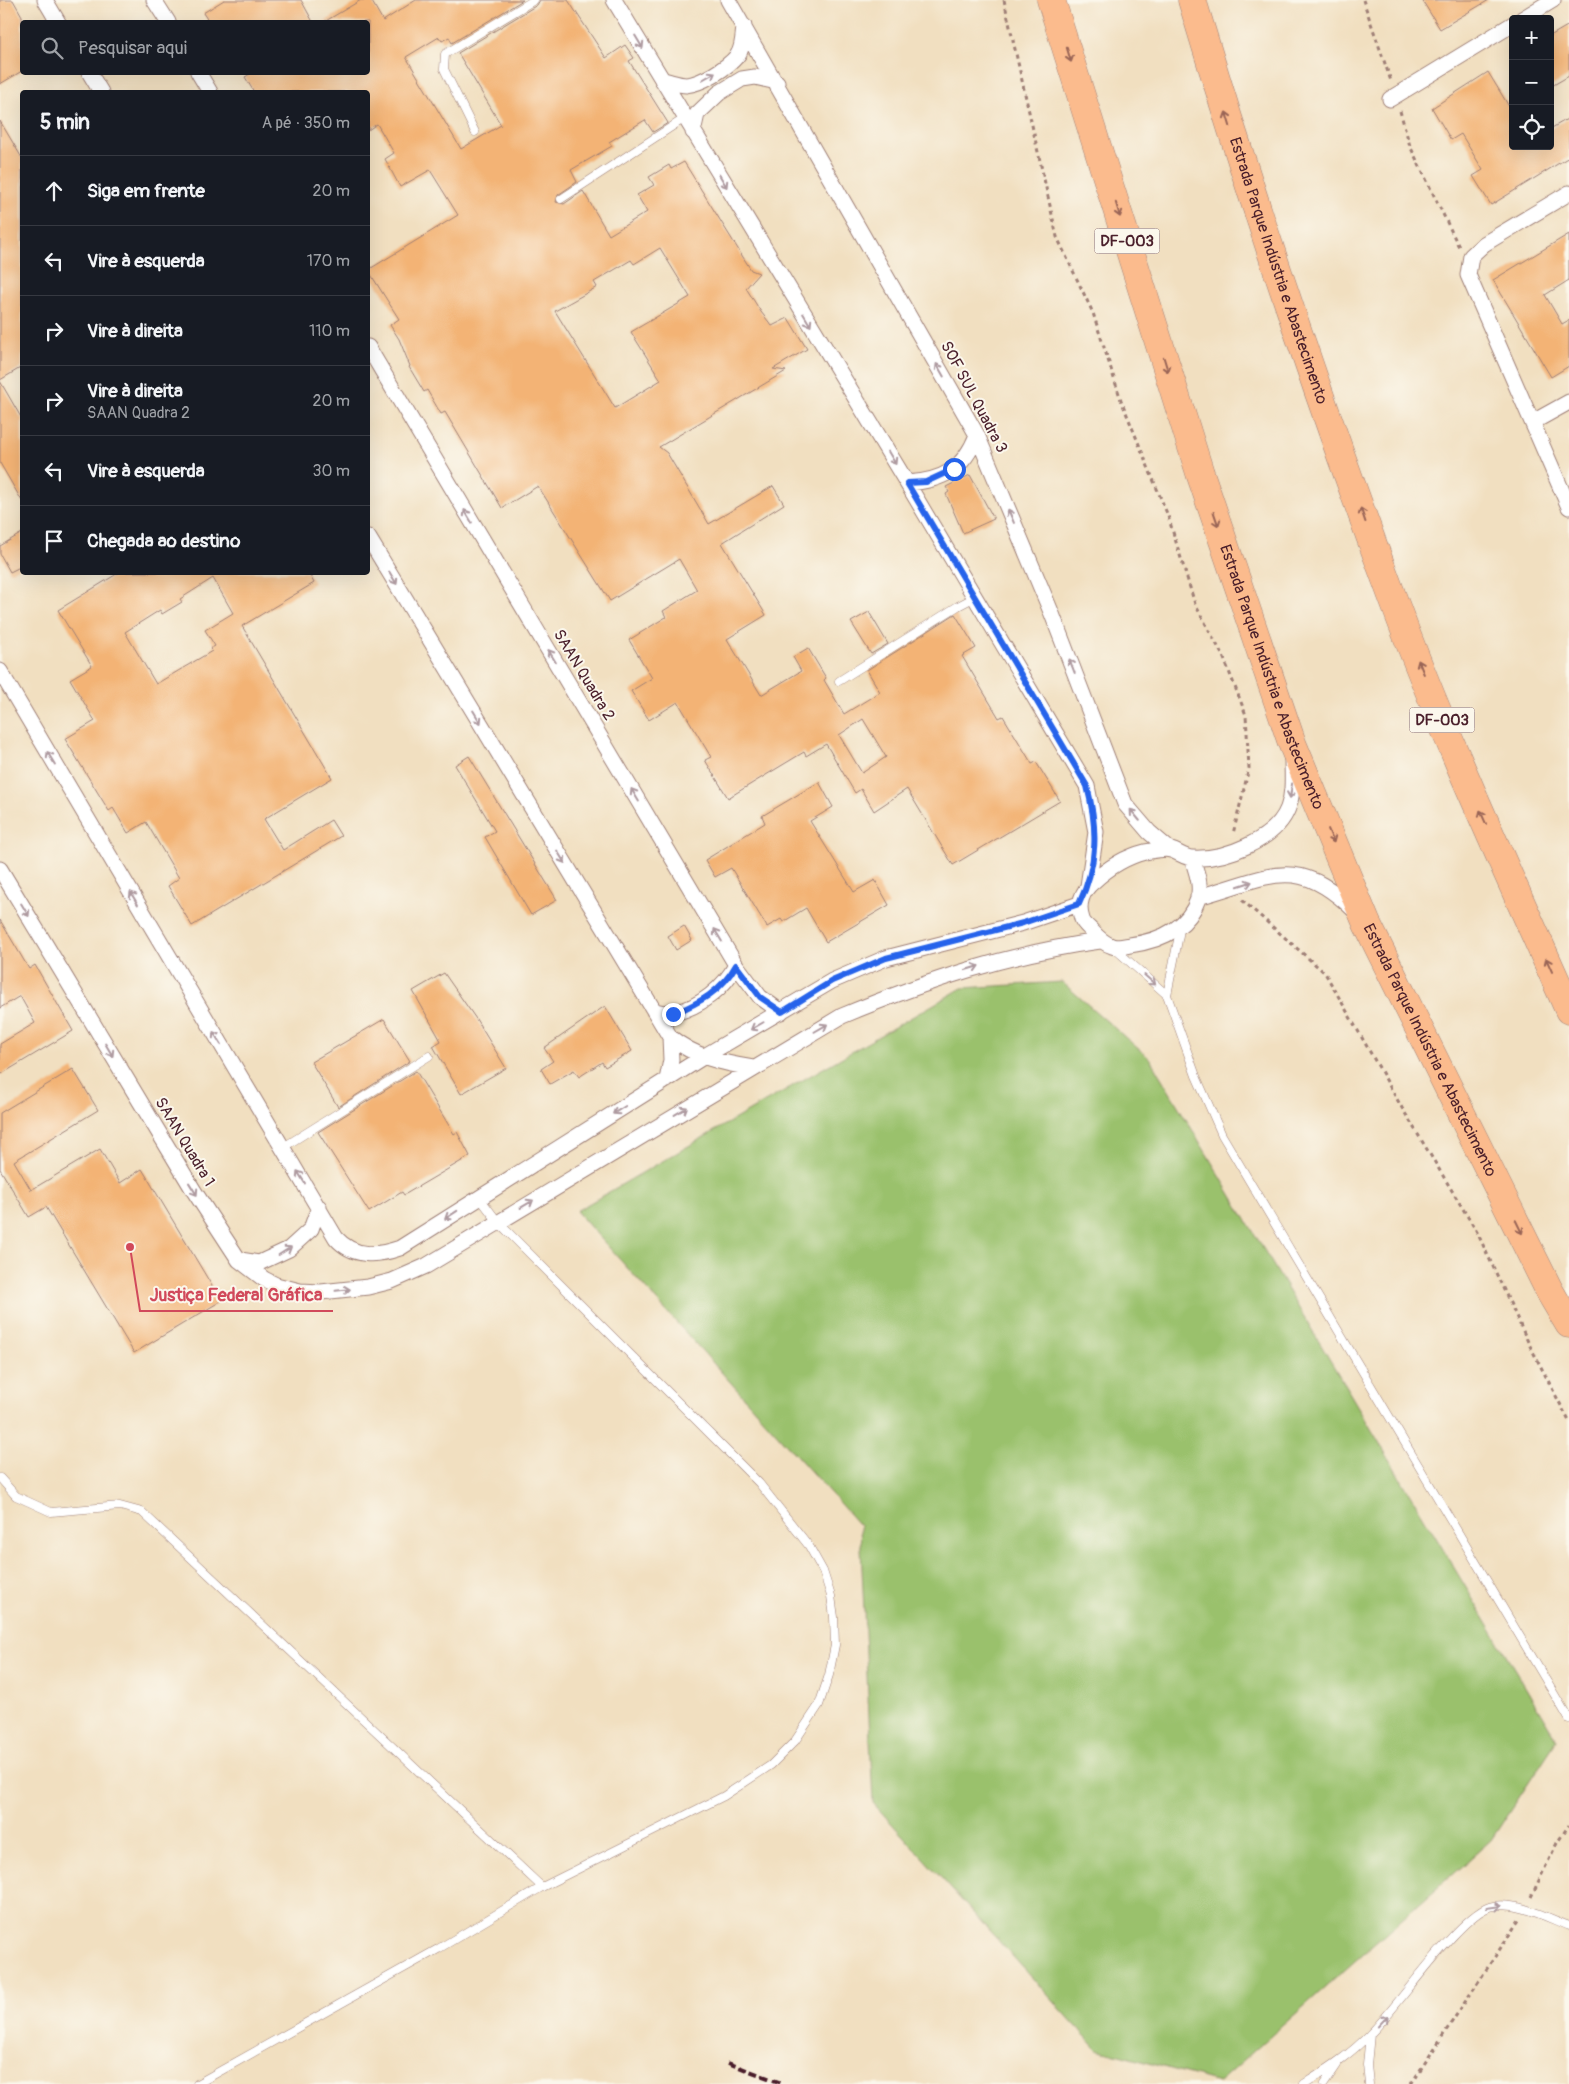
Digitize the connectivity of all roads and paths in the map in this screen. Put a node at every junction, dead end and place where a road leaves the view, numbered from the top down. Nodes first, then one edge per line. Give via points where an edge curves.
1 (45, 0) edge
2 (154, 0) edge
3 (534, 0) edge
4 (614, 0) edge
5 (728, 0) edge
6 (1004, 0) edge
7 (1051, 0) edge
8 (1192, 0) edge
9 (1363, 0) edge
10 (1552, 0) edge
11 (1528, 15) edge
12 (57, 20) edge
13 (167, 20) edge
14 (744, 26) junction
15 (1509, 26) edge
16 (90, 75) edge
17 (200, 75) edge
18 (662, 80) junction
19 (777, 82) junction
20 (100, 90) edge
21 (209, 90) edge
22 (1393, 97) junction
23 (685, 118) junction
24 (475, 132) dead end
25 (693, 132) junction
26 (1569, 193) edge
27 (562, 199) dead end
28 (1468, 265) junction
29 (370, 350) edge
30 (1569, 402) edge
31 (1534, 422) junction
32 (977, 434) junction
33 (907, 483) junction
34 (1569, 507) edge
35 (370, 540) edge
36 (975, 598) junction
37 (0, 671) edge
38 (839, 681) dead end
39 (1292, 743) junction
40 (1170, 850) junction
41 (1229, 853) junction
42 (1192, 858) junction
43 (0, 869) edge
44 (1088, 886) junction
45 (1234, 887) junction
46 (1198, 897) junction
47 (1079, 904) junction
48 (1182, 924) junction
49 (1367, 924) junction
50 (1107, 944) junction
51 (736, 965) junction
52 (1167, 995) junction
53 (1569, 1010) edge
54 (654, 1011) junction
55 (782, 1012) junction
56 (670, 1038) junction
57 (429, 1056) dead end
58 (703, 1057) junction
59 (753, 1068) junction
60 (667, 1080) junction
61 (282, 1148) junction
62 (479, 1197) junction
63 (319, 1207) junction
64 (498, 1222) junction
65 (239, 1260) junction
66 (1569, 1324) edge
67 (1569, 1421) edge
68 (0, 1478) edge
69 (1569, 1719) edge
70 (1569, 1825) edge
71 (542, 1887) junction
72 (1525, 1910) junction
73 (1569, 1926) edge
74 (1370, 2034) junction
75 (1339, 2062) junction
76 (197, 2084) edge
77 (1304, 2084) edge
78 (1324, 2084) edge
79 (1369, 2084) edge
80 (1411, 2084) edge

1 - 12 street
2 - 13 street
3 - 24 lane via 445,54 444,69
4 -> 18 street
5 - 14 street, SOF SUL Quadra 3
6 - 41 path via 1057,237 1093,313 1121,400 1168,516 1195,604 1223,656 1246,715 1249,768
7 -> 39 highway, Estrada Parque Indústria e Abastecimento / DF-003 via 1200,473
53 -> 8 highway, Estrada Parque Indústria e Abastecimento / DF-003 via 1464,775 1392,598 1247,182
9 - 22 path
10 - 11 street
18 -> 14 street via 686,85 725,66 738,56
14 - 19 street, SOF SUL Quadra 3
15 - 22 street
16 - 20 street
17 - 21 street
18 - 23 street
19 - 25 street via 756,77 742,79 719,93 697,114
32 -> 19 street, SOF SUL Quadra 3
22 - 28 path via 1410,146
23 - 25 street
23 - 27 lane
25 -> 33 street
26 - 28 street via 1484,244 1471,256
28 - 31 street via 1474,290
51 -> 29 street, SAAN Quadra 2
30 - 31 street
31 - 34 street
32 - 33 street via 971,452 954,469 926,482
40 -> 32 street, SOF SUL Quadra 3 via 1125,804 1052,614
33 - 36 street
35 -> 54 street
36 - 38 lane
36 - 44 street via 1087,786 1096,832
61 -> 37 street
39 -> 41 street via 1292,790 1288,809 1266,834
39 -> 49 highway, Estrada Parque Indústria e Abastecimento / DF-003
40 - 42 street
40 - 44 street via 1145,852 1124,860 1104,871
41 - 42 street
42 - 46 street via 1198,879
43 -> 65 street, SAAN Quadra 1
44 - 47 street
45 - 46 street
45 -> 49 street via 1271,875 1309,877 1342,898
45 - 67 path via 1239,897 1325,973 1477,1232
46 - 48 street
47 - 50 street via 1082,920
47 - 55 street via 1023,923 886,958 832,981
48 - 50 street via 1164,937 1143,943
48 - 52 lane
49 -> 66 highway, Estrada Parque Indústria e Abastecimento / DF-003 via 1550,1292
50 -> 52 lane
59 -> 50 street, SAAN Quadra 1 via 842,1016 910,988 977,967 1064,946
51 - 54 street via 729,979 703,1000 673,1014
51 - 55 street, SAAN Quadra 2 via 760,997
52 - 69 lane via 1222,1136
54 - 56 street
55 -> 58 street
56 - 58 street
56 - 60 street via 672,1060
57 - 61 lane
58 - 59 street
58 - 60 street
64 -> 59 street, SAAN Quadra 1
60 -> 62 street
63 -> 61 street
62 -> 63 street via 400,1248 376,1255 361,1254 342,1244
62 - 64 lane
65 -> 63 street via 259,1263 289,1249 311,1229
65 -> 64 street, SAAN Quadra 1 via 264,1279 300,1291 368,1288 426,1266
64 - 71 lane via 760,1483 809,1546 823,1570 834,1617 835,1645 819,1705 796,1741 771,1765 724,1796
68 - 71 lane via 16,1496 51,1512 120,1506 142,1512
70 - 72 path
71 - 76 lane via 446,1945
72 - 73 lane
74 -> 72 lane via 1471,1916 1492,1906 1509,1905
72 - 80 path
74 - 75 lane
74 - 79 lane
75 - 77 lane
75 - 78 lane

